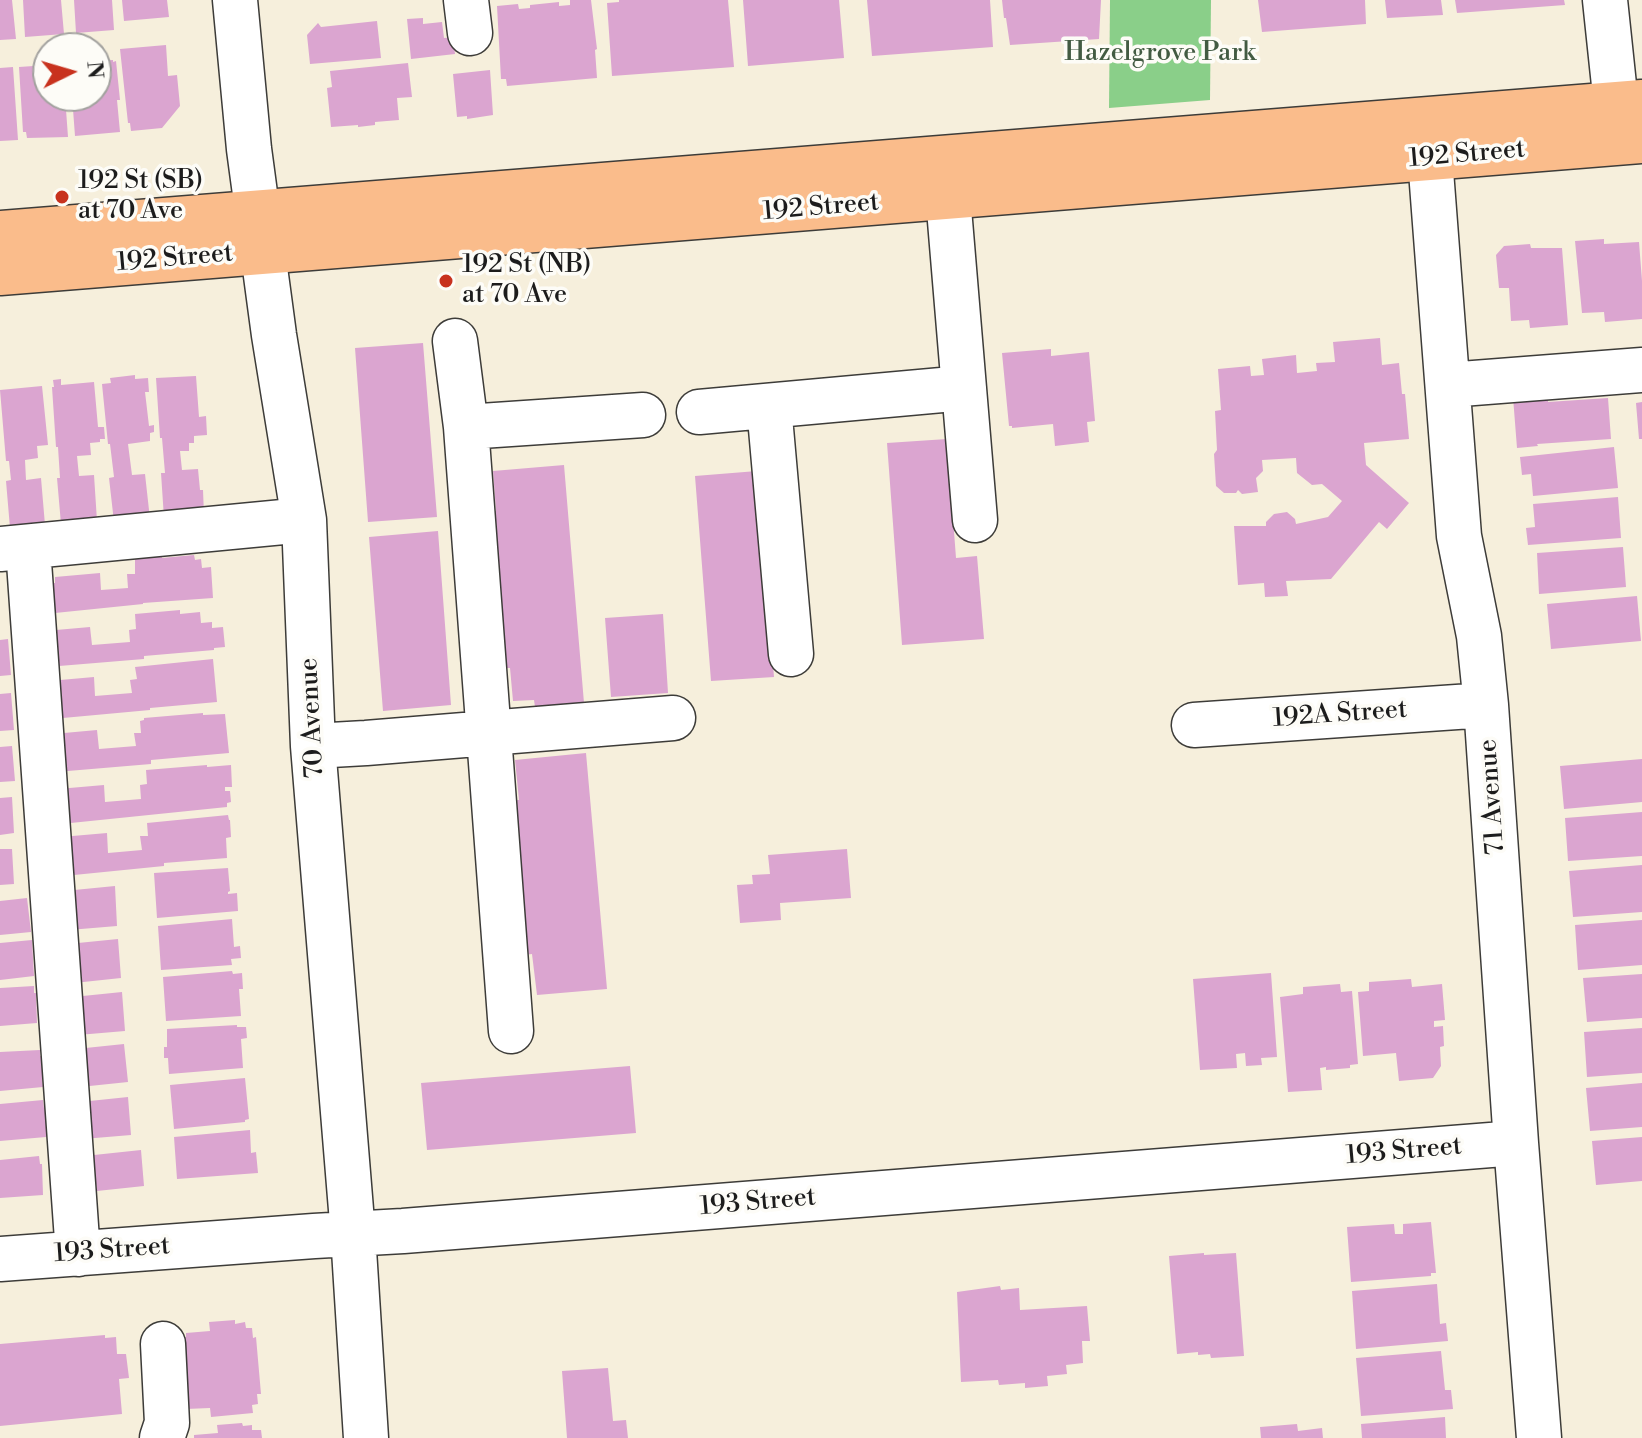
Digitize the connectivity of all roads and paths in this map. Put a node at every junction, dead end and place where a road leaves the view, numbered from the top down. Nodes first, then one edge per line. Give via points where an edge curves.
1 (235, 0) edge
2 (1605, 0) edge
3 (1629, 103) edge
4 (1642, 141) edge
5 (1430, 158) junction
6 (948, 197) junction
7 (261, 232) junction
8 (0, 233) edge
9 (0, 273) edge
10 (455, 341) dead end
11 (1642, 370) edge
12 (1448, 385) junction
13 (964, 388) junction
14 (769, 406) junction
15 (699, 412) dead end
16 (643, 415) dead end
17 (466, 427) junction
18 (304, 520) junction
19 (975, 520) dead end
20 (14, 549) edge
21 (791, 654) dead end
22 (1486, 705) junction
23 (673, 718) dead end
24 (1194, 725) dead end
25 (489, 732) junction
26 (313, 746) junction
27 (511, 1031) dead end
28 (1516, 1143) junction
29 (353, 1234) junction
30 (78, 1254) junction
31 (0, 1259) edge
32 (163, 1344) dead end
33 (162, 1438) edge
34 (366, 1438) edge
35 (1539, 1438) edge

1 - 7 street, 70 Avenue
2 - 3 street
3 - 7 main road, 192 Street
4 - 5 main road, 192 Street
5 - 6 main road, 192 Street
5 - 12 street, 71 Avenue
6 - 7 main road, 192 Street
6 - 13 street
7 - 8 main road, 192 Street
7 - 9 main road, 192 Street
7 - 18 street, 70 Avenue
10 - 17 street
11 - 12 street
12 - 22 street, 71 Avenue via 1459,536
13 - 14 street
13 - 19 street
14 - 15 street
14 - 21 street
16 - 17 street
17 - 25 street
18 - 20 street
18 - 26 street, 70 Avenue
20 - 30 street
22 - 24 street, 192A Street
22 - 28 street, 71 Avenue
23 - 25 street
25 - 26 street
25 - 27 street
26 - 29 street, 70 Avenue
28 - 29 street, 193 Street
28 - 35 street, 71 Avenue
29 - 30 street, 193 Street
29 - 34 street, 70 Avenue
30 - 31 street, 193 Street
32 - 33 street via 167,1423

